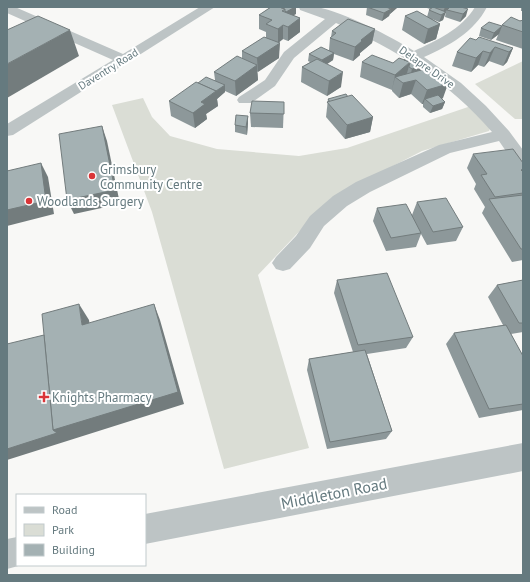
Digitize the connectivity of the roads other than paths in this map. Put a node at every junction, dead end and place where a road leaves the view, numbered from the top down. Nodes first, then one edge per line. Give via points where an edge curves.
1 (210, 7) edge
2 (304, 7) edge
3 (481, 7) edge
4 (7, 8) edge
5 (335, 17) junction
6 (414, 56) junction
7 (123, 59) junction
8 (245, 100) dead end
9 (7, 131) edge
10 (503, 135) junction
11 (523, 163) edge
12 (283, 263) dead end
13 (523, 457) edge
14 (146, 529) edge

1 - 7 street, Daventry Road
2 - 5 street, Delapre Drive
3 - 6 street via 452,37
4 - 7 street
5 - 6 street, Delapre Drive via 370,31
5 - 8 street via 288,55 270,83
6 - 10 street, Delapre Drive via 460,91
7 - 9 street, Daventry Road
10 - 11 street, Delapre Drive
10 - 12 street via 445,149 363,187 340,201 316,221 303,242
13 - 14 street, Middleton Road

